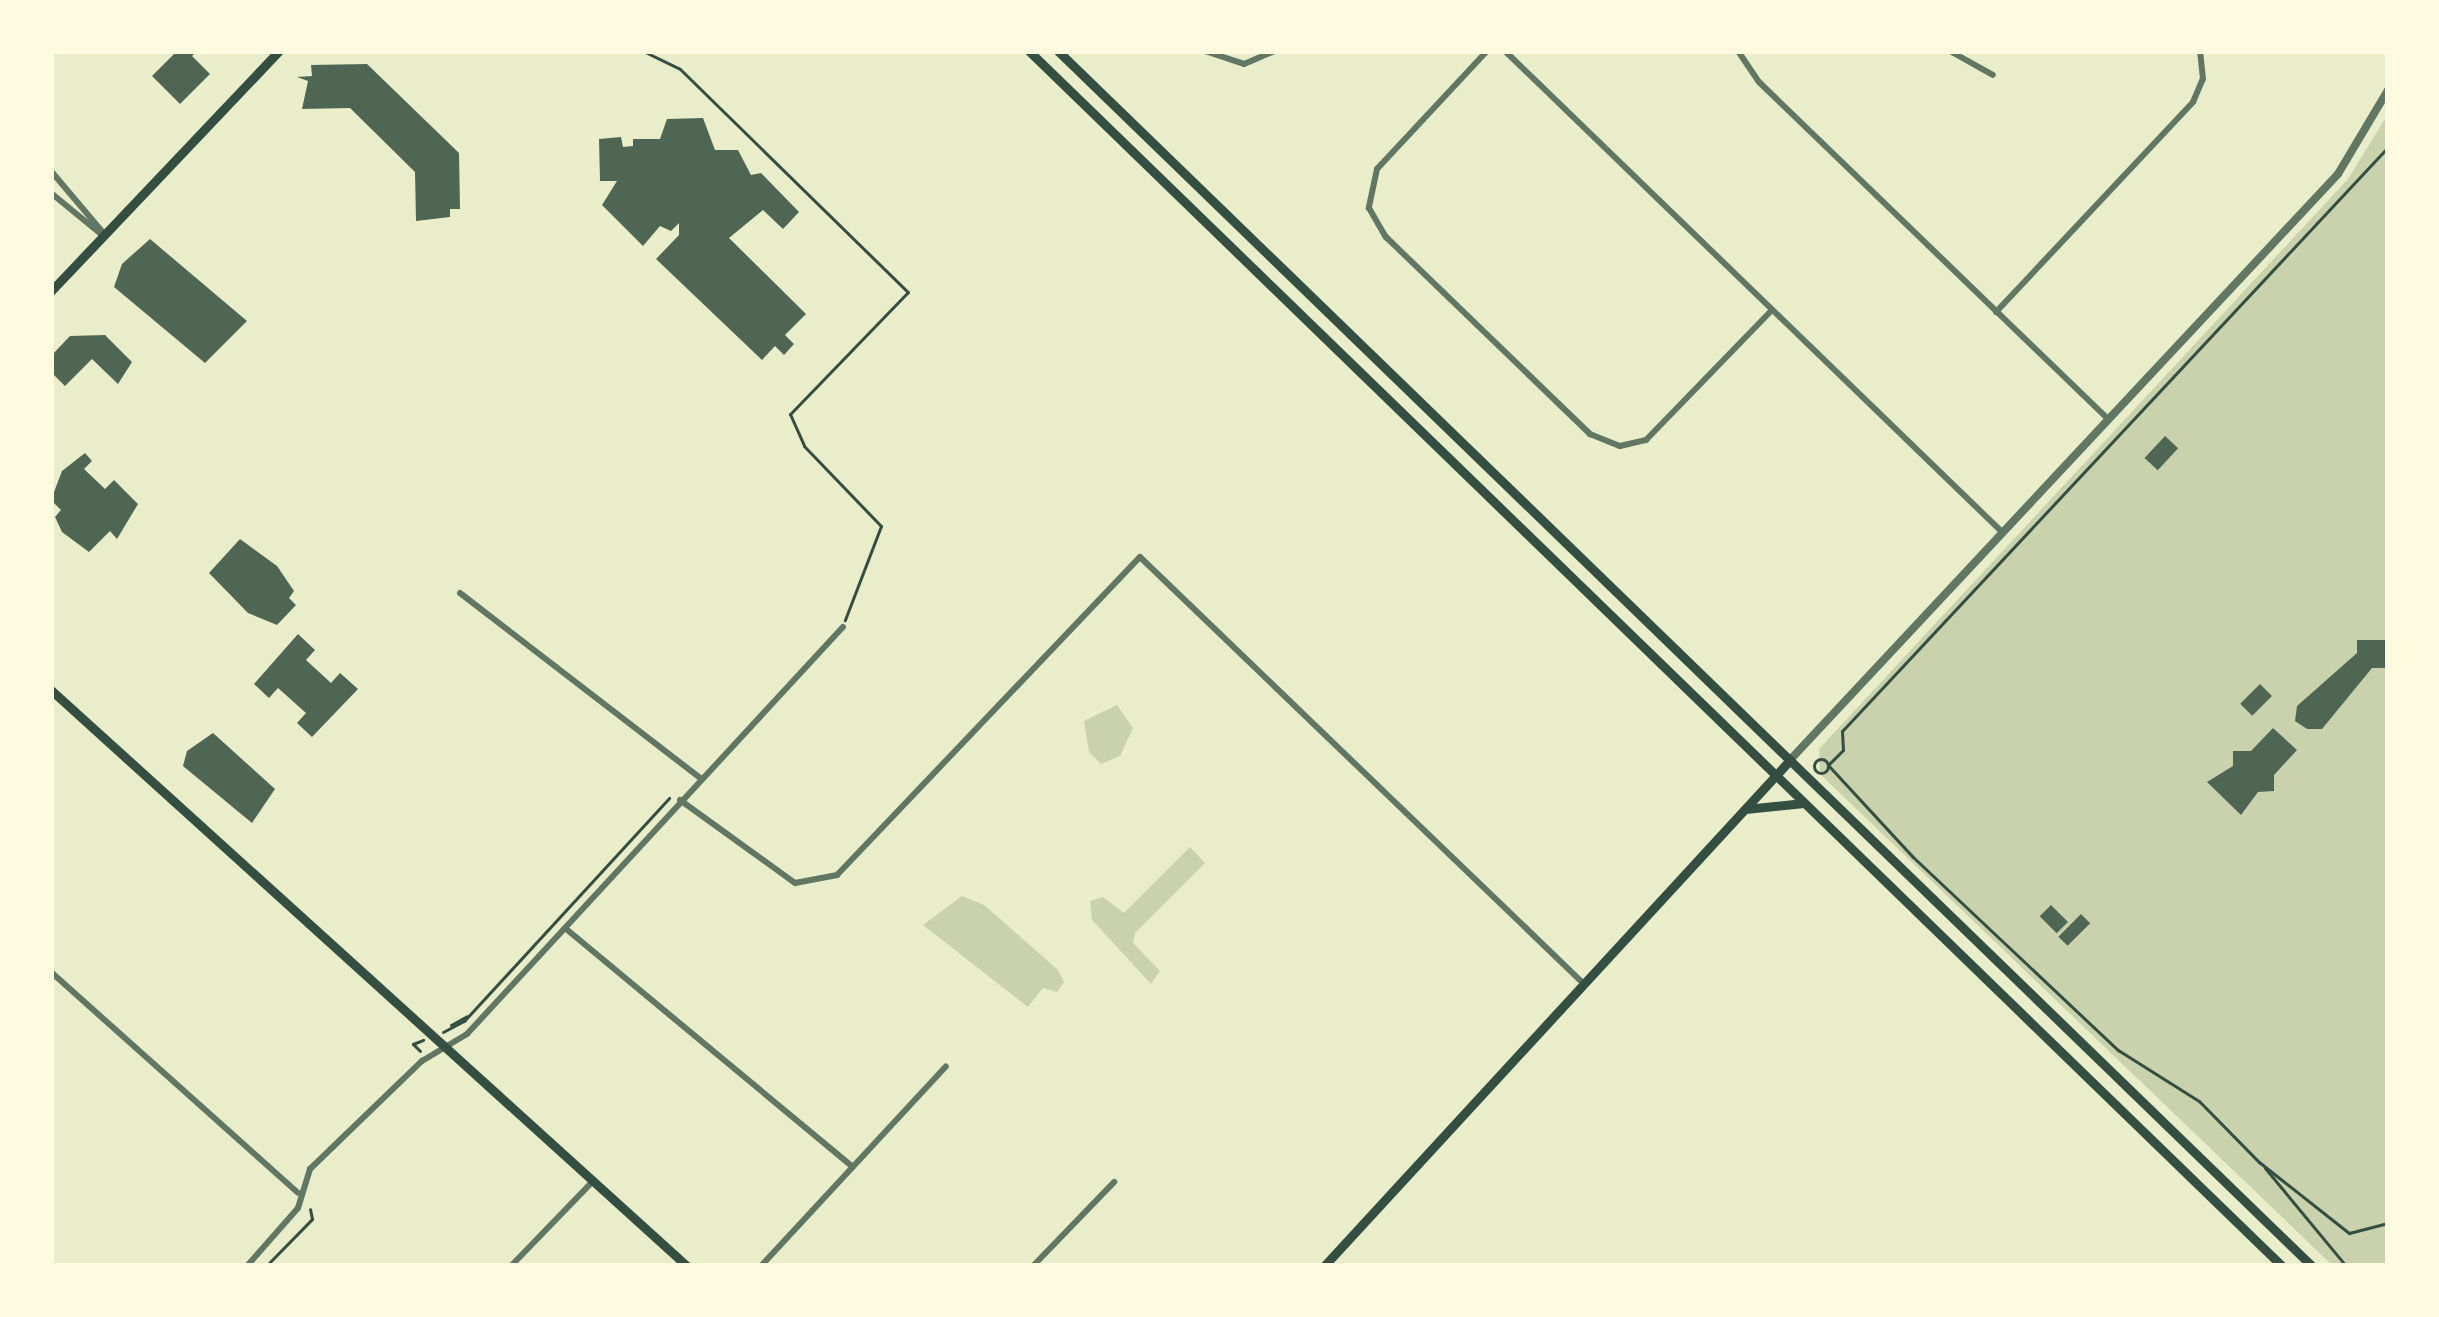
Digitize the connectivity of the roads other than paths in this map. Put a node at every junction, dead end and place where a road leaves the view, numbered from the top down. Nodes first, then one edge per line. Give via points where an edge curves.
1 (279, 51) edge
2 (1029, 51) edge
3 (1058, 51) edge
4 (1205, 51) edge
5 (1275, 51) edge
6 (1487, 51) edge
7 (1505, 51) edge
8 (1738, 51) edge
9 (1949, 51) edge
10 (2200, 51) edge
11 (1993, 75) dead end
12 (2388, 90) edge
13 (51, 171) edge
14 (51, 193) edge
15 (104, 236) junction
16 (51, 291) edge
17 (1772, 310) junction
18 (1996, 312) junction
19 (2107, 418) junction
20 (2000, 530) junction
21 (460, 593) dead end
22 (843, 627) road end
23 (51, 690) edge
24 (1790, 760) junction
25 (1776, 775) junction
26 (700, 778) junction
27 (680, 800) junction
28 (1804, 803) junction
29 (1745, 808) junction
30 (565, 928) junction
31 (51, 971) edge
32 (1582, 983) junction
33 (446, 1048) junction
34 (946, 1066) dead end
35 (853, 1167) junction
36 (593, 1181) junction
37 (1114, 1182) dead end
38 (298, 1193) junction
39 (247, 1266) edge
40 (511, 1266) edge
41 (687, 1266) edge
42 (761, 1266) edge
43 (1034, 1266) edge
44 (1324, 1266) edge
45 (2282, 1266) edge
46 (2312, 1266) edge

1 - 15 main road
2 - 25 main road
3 - 24 main road
4 - 5 street via 1244,64
6 - 17 street via 1377,169 1369,208 1386,238 1590,434 1620,446 1646,440
7 - 17 street
8 - 18 street via 1744,68
9 - 11 street
10 - 18 street via 2204,79 2193,102
12 - 19 street via 2338,174
13 - 15 street
14 - 15 street
15 - 16 main road
17 - 20 street
18 - 19 street
19 - 20 street
20 - 24 street
21 - 26 street
22 - 26 street
23 - 33 main road
24 - 25 main road
24 - 46 main road
25 - 28 main road
25 - 29 main road
26 - 27 street
27 - 30 street
27 - 32 street via 787,878 806,886 837,875 1140,557
28 - 29 main road
28 - 45 main road
29 - 32 main road
30 - 33 street
30 - 35 street
31 - 38 street
32 - 44 main road
33 - 36 main road
33 - 38 street via 387,1093 310,1169
34 - 35 street
35 - 42 street
36 - 40 street
36 - 41 main road
37 - 43 street
38 - 39 street via 298,1208

